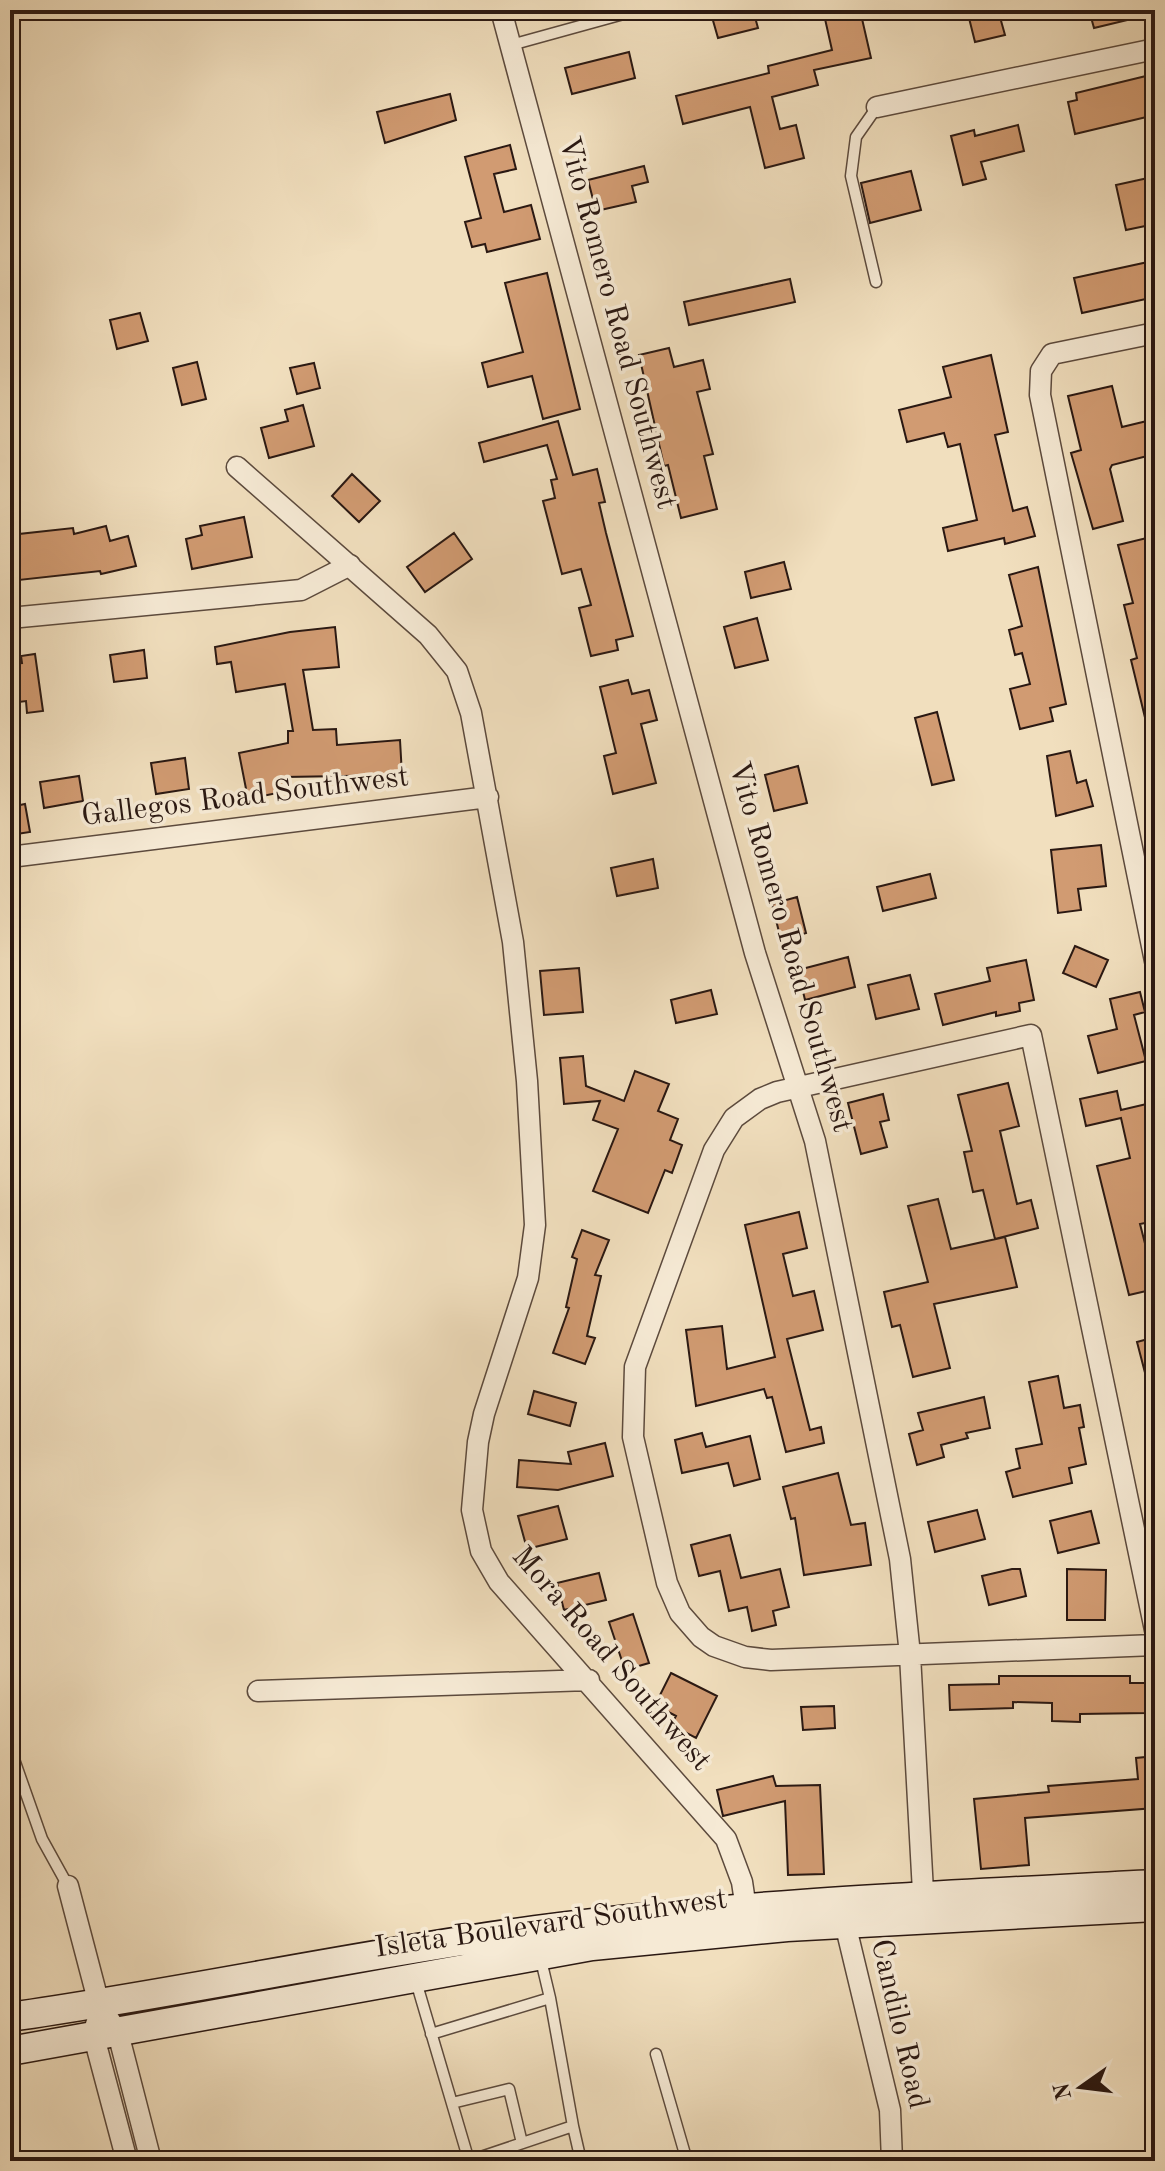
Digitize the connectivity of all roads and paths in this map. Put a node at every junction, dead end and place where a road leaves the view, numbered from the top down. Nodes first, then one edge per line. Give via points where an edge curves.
1 (501, 10) edge
2 (627, 13) dead end
3 (511, 45) junction
4 (1155, 49) edge
5 (877, 107) joint
6 (876, 282) dead end
7 (1155, 333) edge
8 (237, 467) dead end
9 (350, 565) junction
10 (10, 618) edge
11 (488, 797) junction
12 (10, 857) edge
13 (1155, 961) edge
14 (799, 1086) junction
15 (1155, 1630) edge
16 (1155, 1645) edge
17 (910, 1655) junction
18 (589, 1680) junction
19 (258, 1691) dead end
20 (10, 1748) edge
21 (1155, 1884) edge
22 (68, 1886) joint
23 (924, 1907) junction
24 (1155, 1907) edge
25 (843, 1912) junction
26 (747, 1918) junction
27 (537, 1942) junction
28 (415, 1977) junction
29 (550, 1998) junction
30 (99, 2004) junction
31 (10, 2017) edge
32 (431, 2034) junction
33 (106, 2035) junction
34 (10, 2051) edge
35 (656, 2054) dead end
36 (452, 2103) junction
37 (573, 2126) junction
38 (522, 2143) junction
39 (127, 2161) edge
40 (151, 2161) edge
41 (469, 2161) edge
42 (581, 2161) edge
43 (687, 2161) edge
44 (892, 2161) edge

1 - 3 street, Vito Romero Road Southwest
2 - 3 lane
3 - 14 street, Vito Romero Road Southwest via 755,953
4 - 5 street
5 - 6 lane via 856,137 851,176
7 - 13 street via 1052,354 1041,371 1040,395
8 - 9 street, Mora Road Southwest
9 - 10 street via 301,590
9 - 11 street, Mora Road Southwest via 428,635 457,671
11 - 12 street, Gallegos Road Southwest
11 - 18 street, Mora Road Southwest via 513,942 535,1225 528,1278 484,1414 472,1510 481,1551 499,1582
14 - 15 street via 1031,1035
14 - 17 street, Vito Romero Road Southwest via 890,1505
14 - 17 street via 744,1109 714,1150 635,1367 635,1453 667,1583 680,1613 701,1637 729,1653 756,1659
16 - 17 street
17 - 23 street, Vito Romero Road Southwest
18 - 19 street
18 - 26 street, Mora Road Southwest via 726,1839 737,1861
20 - 22 lane via 42,1839
21 - 23 main road, Isleta Boulevard Southwest
22 - 30 street
23 - 24 main road, Isleta Boulevard Southwest
23 - 25 main road, Isleta Boulevard Southwest
25 - 26 main road, Isleta Boulevard Southwest
25 - 44 street, Candilo Road via 890,2110
26 - 27 main road, Isleta Boulevard Southwest
27 - 28 main road, Isleta Boulevard Southwest
27 - 29 lane
27 - 30 main road, Isleta Boulevard Southwest
28 - 32 lane
28 - 33 main road, Isleta Boulevard Southwest
29 - 32 lane
29 - 37 lane
30 - 31 main road, Isleta Boulevard Southwest
30 - 33 street
32 - 36 lane
33 - 34 main road, Isleta Boulevard Southwest
33 - 39 street
33 - 40 street
35 - 43 lane
36 - 38 lane via 509,2089
36 - 41 lane
37 - 38 lane
37 - 42 lane
38 - 41 lane

